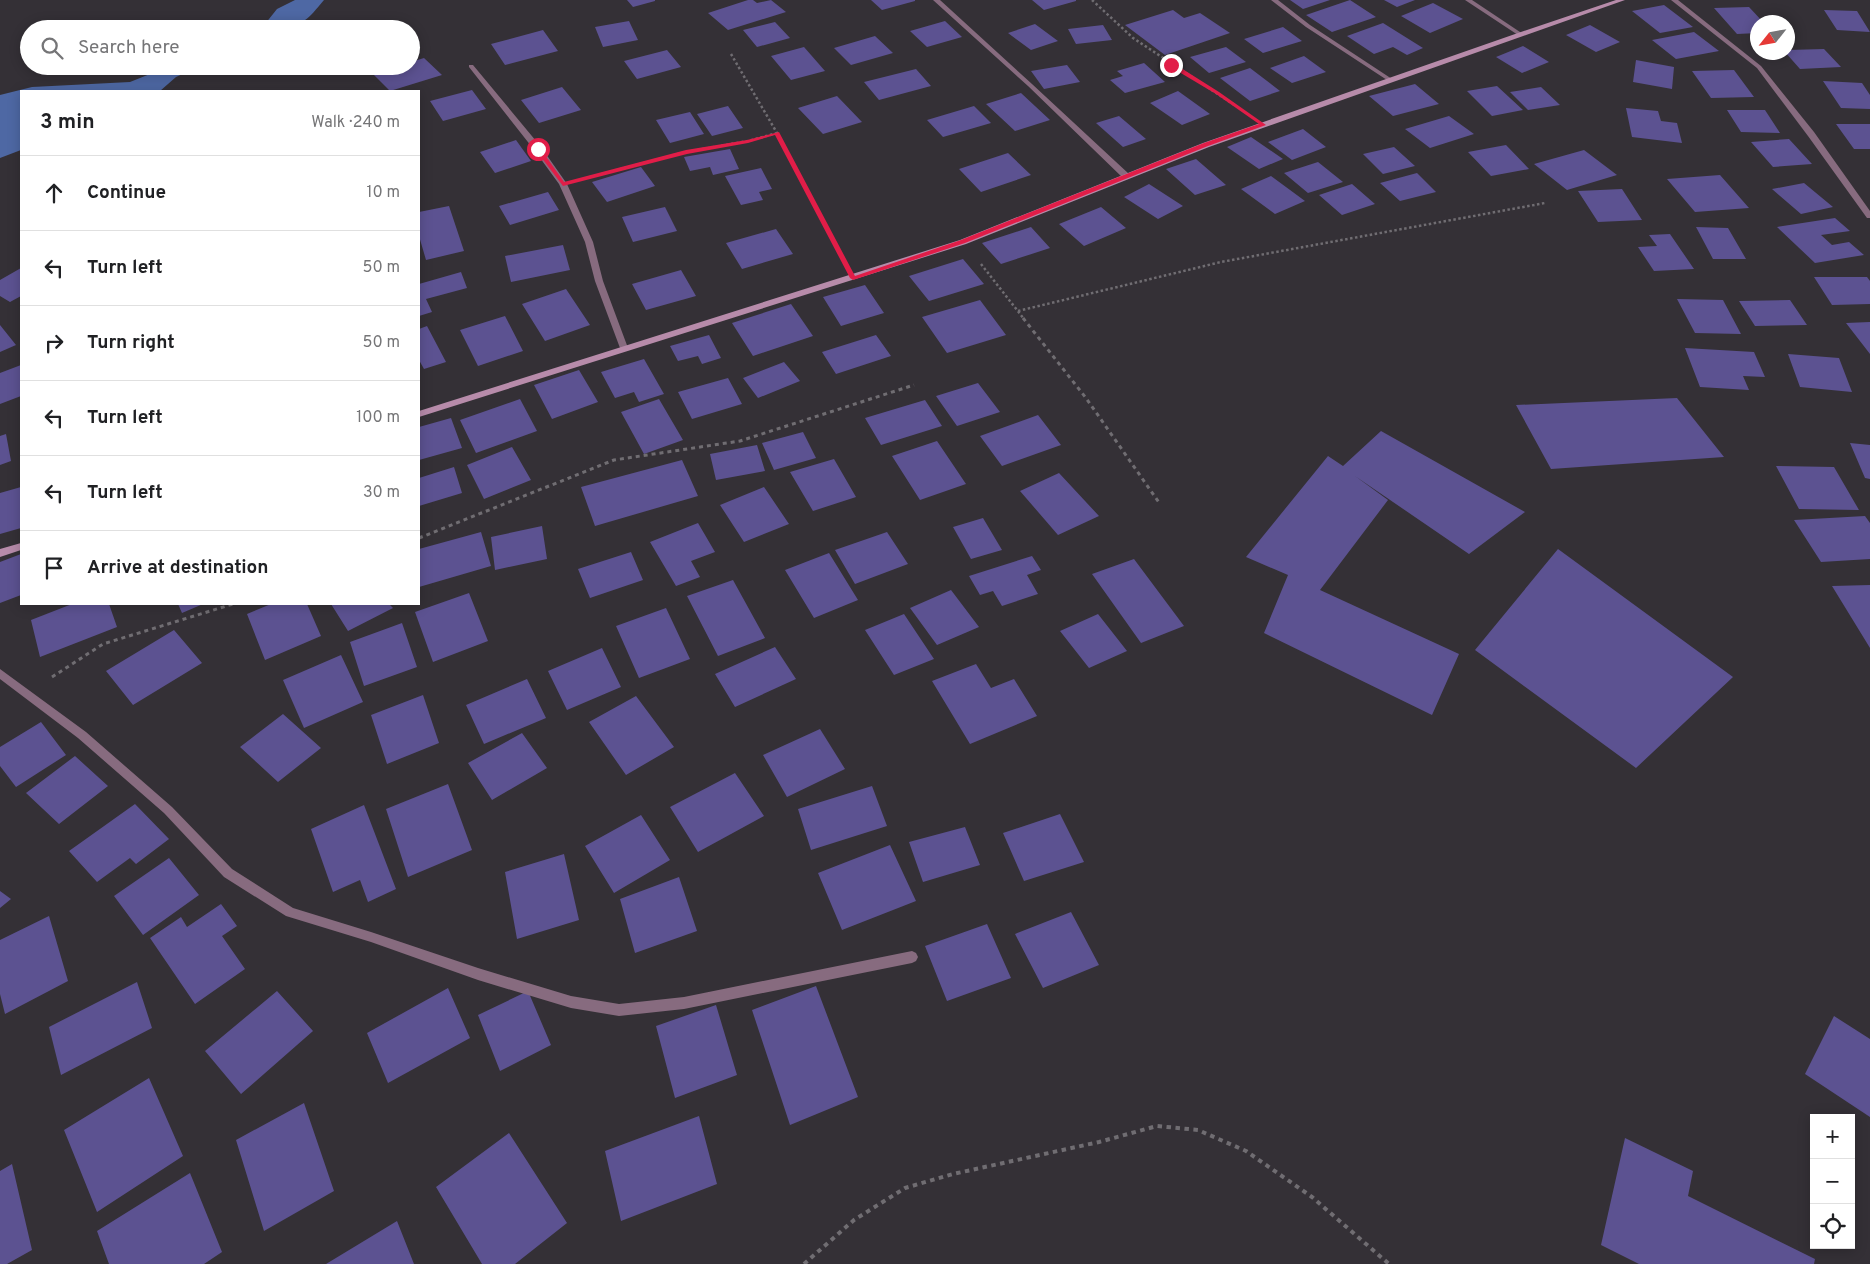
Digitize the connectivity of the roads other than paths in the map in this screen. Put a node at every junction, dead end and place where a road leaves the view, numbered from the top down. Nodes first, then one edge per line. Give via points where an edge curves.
1 (936, 0) edge
2 (1274, 0) edge
3 (1468, 0) edge
4 (1622, 0) edge
5 (1674, 0) edge
6 (1520, 34) junction
7 (471, 66) dead end
8 (1389, 79) junction
9 (1126, 176) junction
10 (1870, 216) edge
11 (624, 348) junction
12 (420, 414) edge
13 (20, 546) edge
14 (0, 553) edge
15 (0, 673) edge
16 (912, 957) dead end

1 - 9 street
2 - 8 street
3 - 6 street
4 - 6 street
5 - 10 street via 1759,68
6 - 8 street
7 - 11 street via 563,184 589,242 599,281
8 - 9 street
9 - 11 street via 963,242
11 - 12 street
13 - 14 street
15 - 16 street via 82,735 168,810 228,873 290,912 478,974 571,1002 619,1010 684,1004

